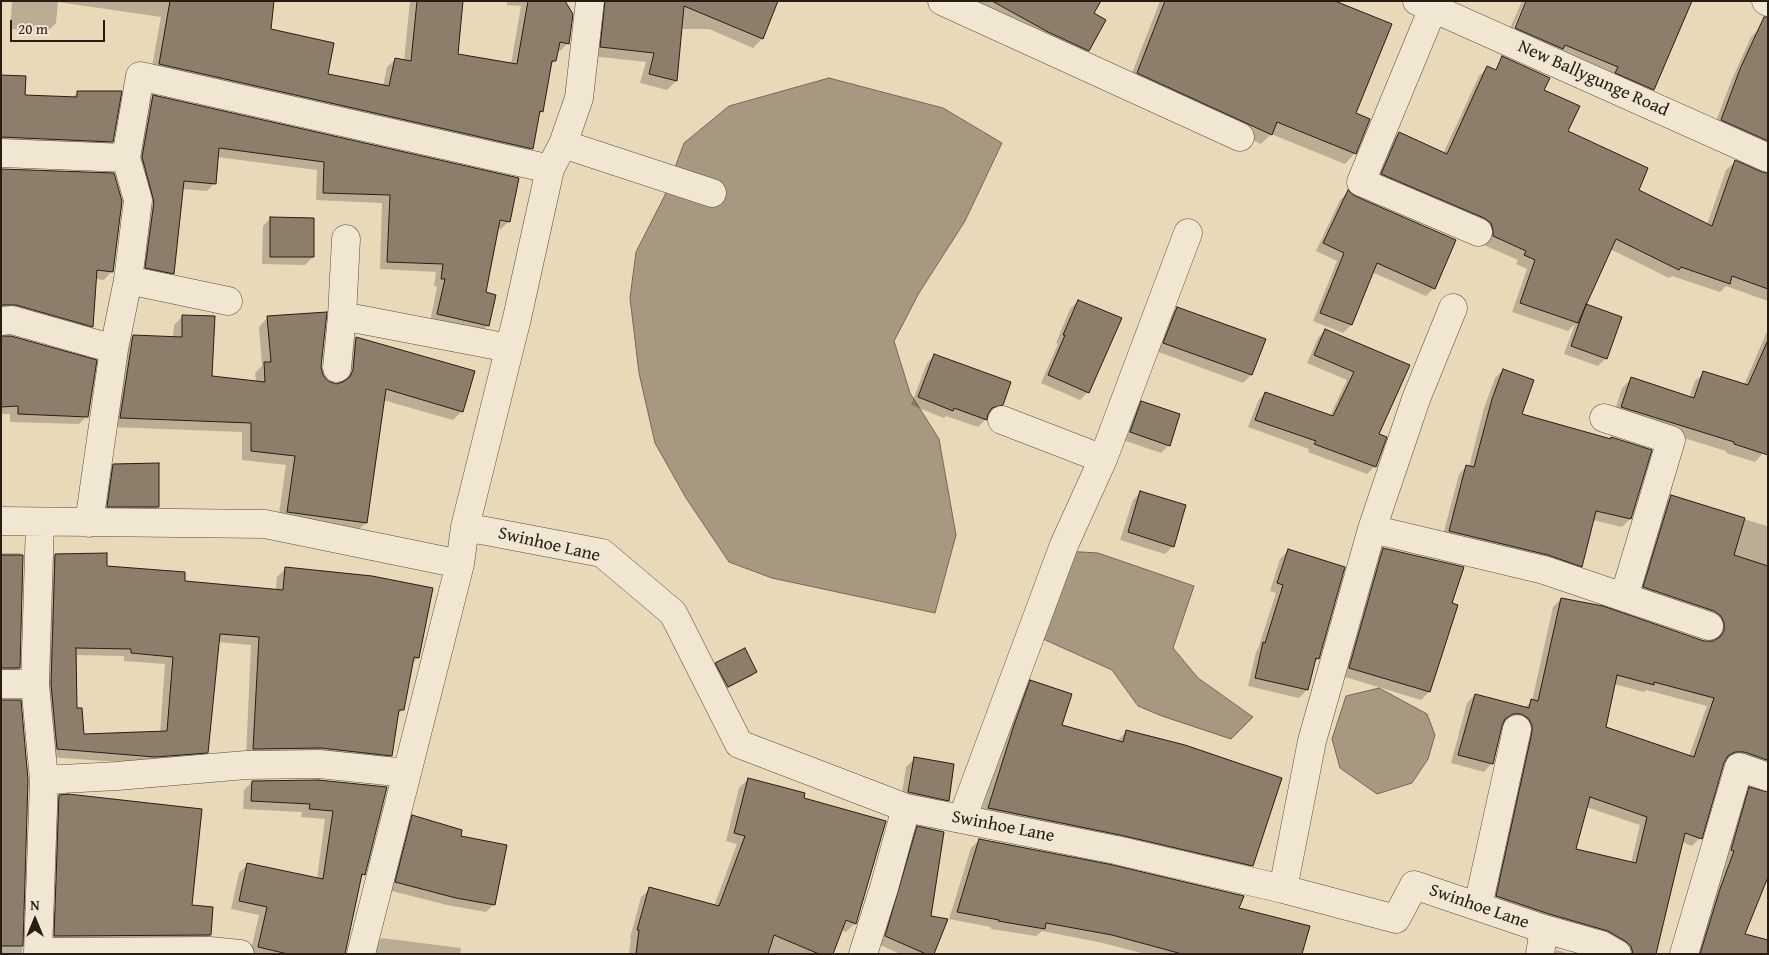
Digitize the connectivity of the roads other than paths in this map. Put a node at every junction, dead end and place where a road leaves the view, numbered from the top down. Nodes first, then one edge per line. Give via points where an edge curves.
1 (590, 1) edge
2 (945, 2) edge
3 (1425, 4) edge
4 (1240, 137) dead end
5 (563, 144) junction
6 (1, 153) edge
7 (126, 158) junction
8 (1768, 158) edge
9 (550, 168) junction
10 (712, 193) dead end
11 (1478, 232) dead end
12 (1188, 233) dead end
13 (346, 239) dead end
14 (128, 280) junction
15 (228, 301) dead end
16 (1453, 308) dead end
17 (342, 316) junction
18 (1, 321) edge
19 (509, 348) junction
20 (114, 350) junction
21 (337, 368) dead end
22 (1604, 418) dead end
23 (1002, 420) dead end
24 (1103, 459) junction
25 (1, 521) edge
26 (40, 522) junction
27 (89, 523) junction
28 (465, 527) junction
29 (1372, 529) junction
30 (460, 564) junction
31 (1624, 597) junction
32 (1709, 626) dead end
33 (1, 684) edge
34 (35, 684) junction
35 (1517, 729) dead end
36 (407, 773) junction
37 (1768, 777) edge
38 (44, 780) junction
39 (906, 808) junction
40 (962, 819) junction
41 (1282, 889) junction
42 (1478, 906) junction
43 (1542, 941) edge
44 (210, 952) edge
45 (64, 953) edge
46 (240, 954) edge
47 (362, 954) edge
48 (863, 954) edge
49 (1617, 954) edge
50 (1684, 954) edge

1 - 5 street via 579,98
2 - 4 street
3 - 8 street, New Ballygunge Road
3 - 11 street via 1361,182
5 - 9 street
5 - 10 street
6 - 7 street
7 - 9 street via 140,76
7 - 14 street via 138,200
9 - 19 street
12 - 24 street
13 - 17 street
14 - 15 street
14 - 20 street
16 - 29 street via 1416,399
17 - 19 street
17 - 21 street
18 - 20 street via 12,320
19 - 28 street
20 - 27 street
22 - 31 street via 1671,440
23 - 24 street
24 - 40 street via 1064,545
25 - 26 street
26 - 27 street
26 - 34 street
27 - 30 street via 265,524
28 - 30 street
28 - 39 street, Swinhoe Lane via 602,553 673,613 739,744
29 - 31 street via 1544,570
29 - 41 street via 1312,741
30 - 36 street
31 - 32 street
33 - 34 street
34 - 38 street
35 - 42 street
36 - 38 street via 319,764 246,765
36 - 47 street
37 - 50 street via 1739,767
38 - 45 street via 38,952
39 - 40 street, Swinhoe Lane
39 - 48 street
40 - 41 street, Swinhoe Lane via 1116,850
41 - 42 street, Swinhoe Lane via 1396,919 1414,885
42 - 43 street, Swinhoe Lane
43 - 49 street, Swinhoe Lane via 1601,945
44 - 45 street
44 - 46 street

